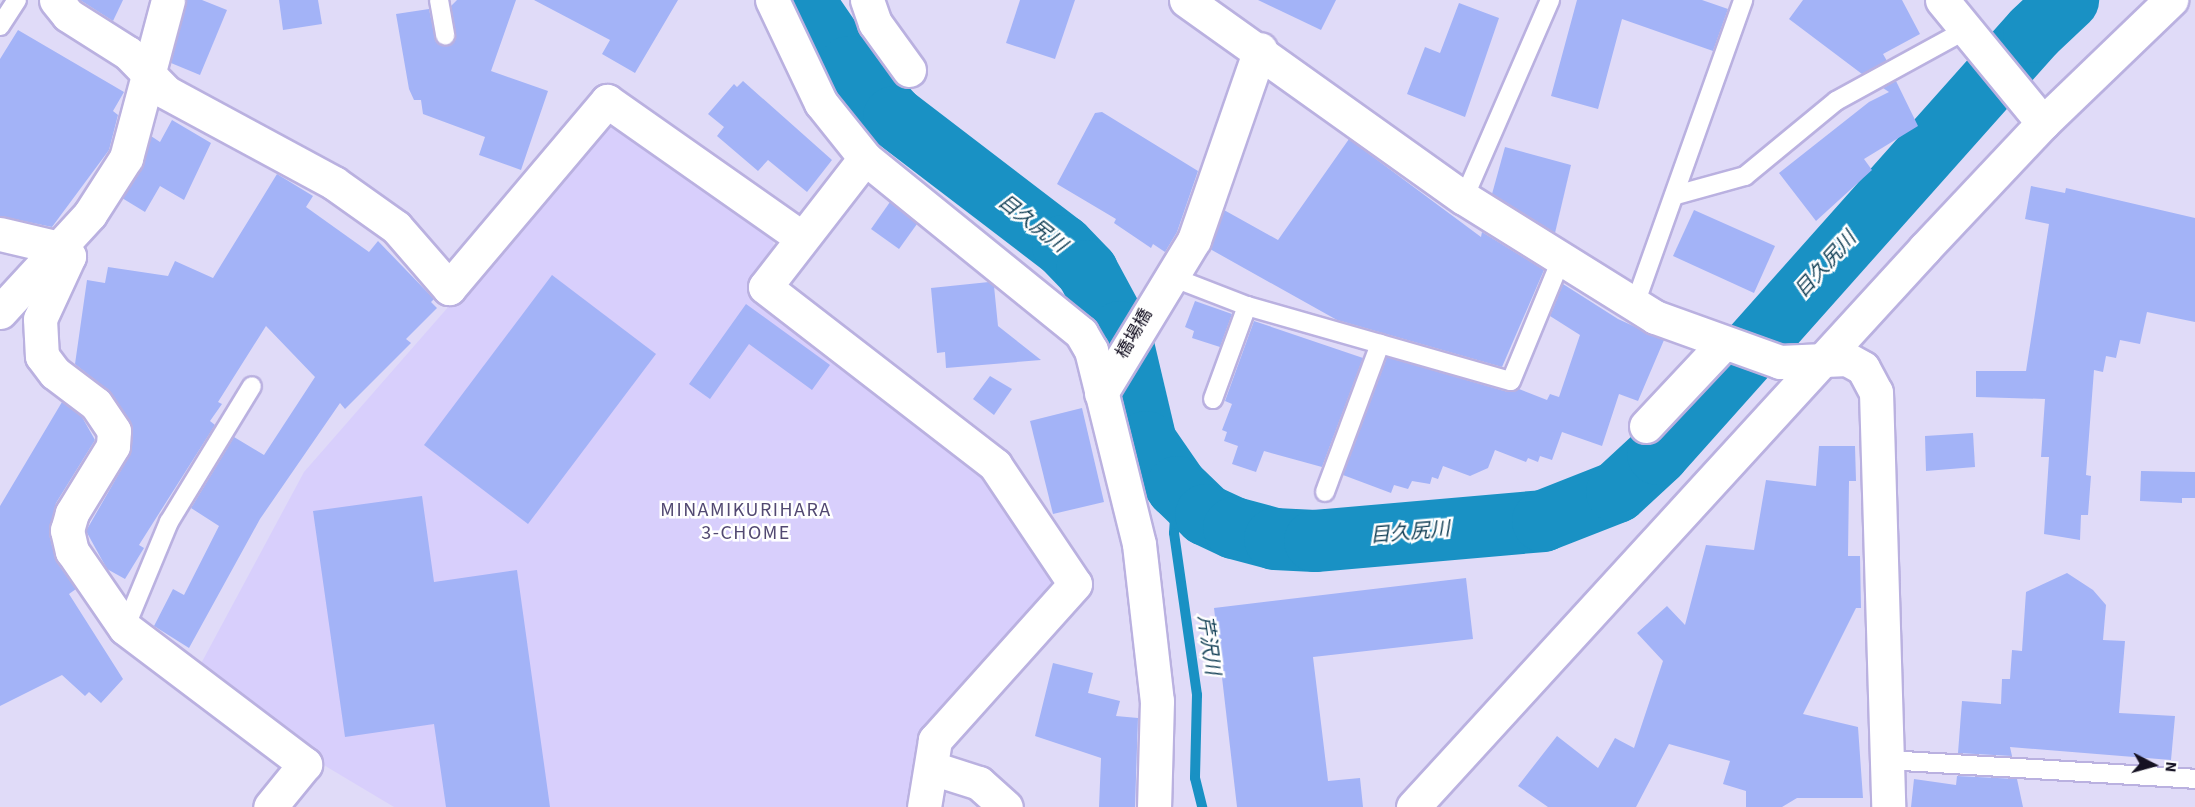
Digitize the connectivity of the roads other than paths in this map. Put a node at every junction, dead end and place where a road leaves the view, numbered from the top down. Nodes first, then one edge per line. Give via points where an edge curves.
1 (17, 0) edge
2 (56, 0) edge
3 (168, 0) edge
4 (439, 0) edge
5 (772, 0) edge
6 (867, 0) edge
7 (1186, 0) edge
8 (1550, 0) edge
9 (1743, 0) edge
10 (2171, 0) edge
11 (1956, 11) edge
12 (0, 26) edge
13 (445, 35) dead end
14 (1260, 49) junction
15 (909, 70) dead end
16 (147, 73) junction
17 (2032, 111) junction
18 (866, 158) junction
19 (1676, 195) junction
20 (1464, 198) junction
21 (0, 234) edge
22 (802, 238) junction
23 (59, 248) junction
24 (1562, 257) junction
25 (1165, 285) junction
26 (1635, 304) junction
27 (1247, 306) junction
28 (0, 312) edge
29 (1380, 344) junction
30 (1728, 345) junction
31 (1822, 362) junction
32 (1107, 384) junction
33 (252, 386) dead end
34 (1213, 399) dead end
35 (1646, 426) dead end
36 (1324, 492) dead end
37 (125, 628) junction
38 (1887, 760) junction
39 (932, 768) junction
40 (2195, 779) edge
41 (270, 807) edge
42 (924, 807) edge
43 (1006, 807) edge
44 (1154, 807) edge
45 (1413, 807) edge
46 (1888, 807) edge

1 - 12 lane
2 - 16 street via 68,15 128,53
3 - 16 street
4 - 13 lane
5 - 18 street via 821,103
6 - 15 street via 875,23
7 - 14 street
8 - 20 lane
9 - 19 lane
10 - 17 street
11 - 17 street via 1988,62
11 - 19 lane via 1836,101 1745,176
14 - 20 street
14 - 25 street, 橋場橋 via 1207,209
16 - 22 street via 166,92 333,183 396,227 449,288 607,101
16 - 23 street via 126,158 90,214
17 - 31 street
18 - 22 street
18 - 32 street via 1081,333
19 - 26 lane
20 - 24 street
21 - 23 street
22 - 39 street via 765,287 995,465 1075,584 935,741
23 - 28 street
23 - 37 street via 69,256 40,319 42,356 55,373 96,404 114,431 113,446 67,530 72,551
24 - 26 street
24 - 29 lane via 1511,381
25 - 27 lane
25 - 32 street, 橋場橋
26 - 30 street via 1655,317
27 - 29 lane
27 - 34 lane
29 - 36 lane
30 - 31 street via 1780,362
30 - 35 street
31 - 38 street via 1847,359 1863,368 1876,392
31 - 45 street
32 - 44 street via 1139,544 1157,701
33 - 37 lane via 169,522
37 - 41 street via 305,764
38 - 40 lane
38 - 46 street
39 - 42 street
39 - 43 street via 979,783

